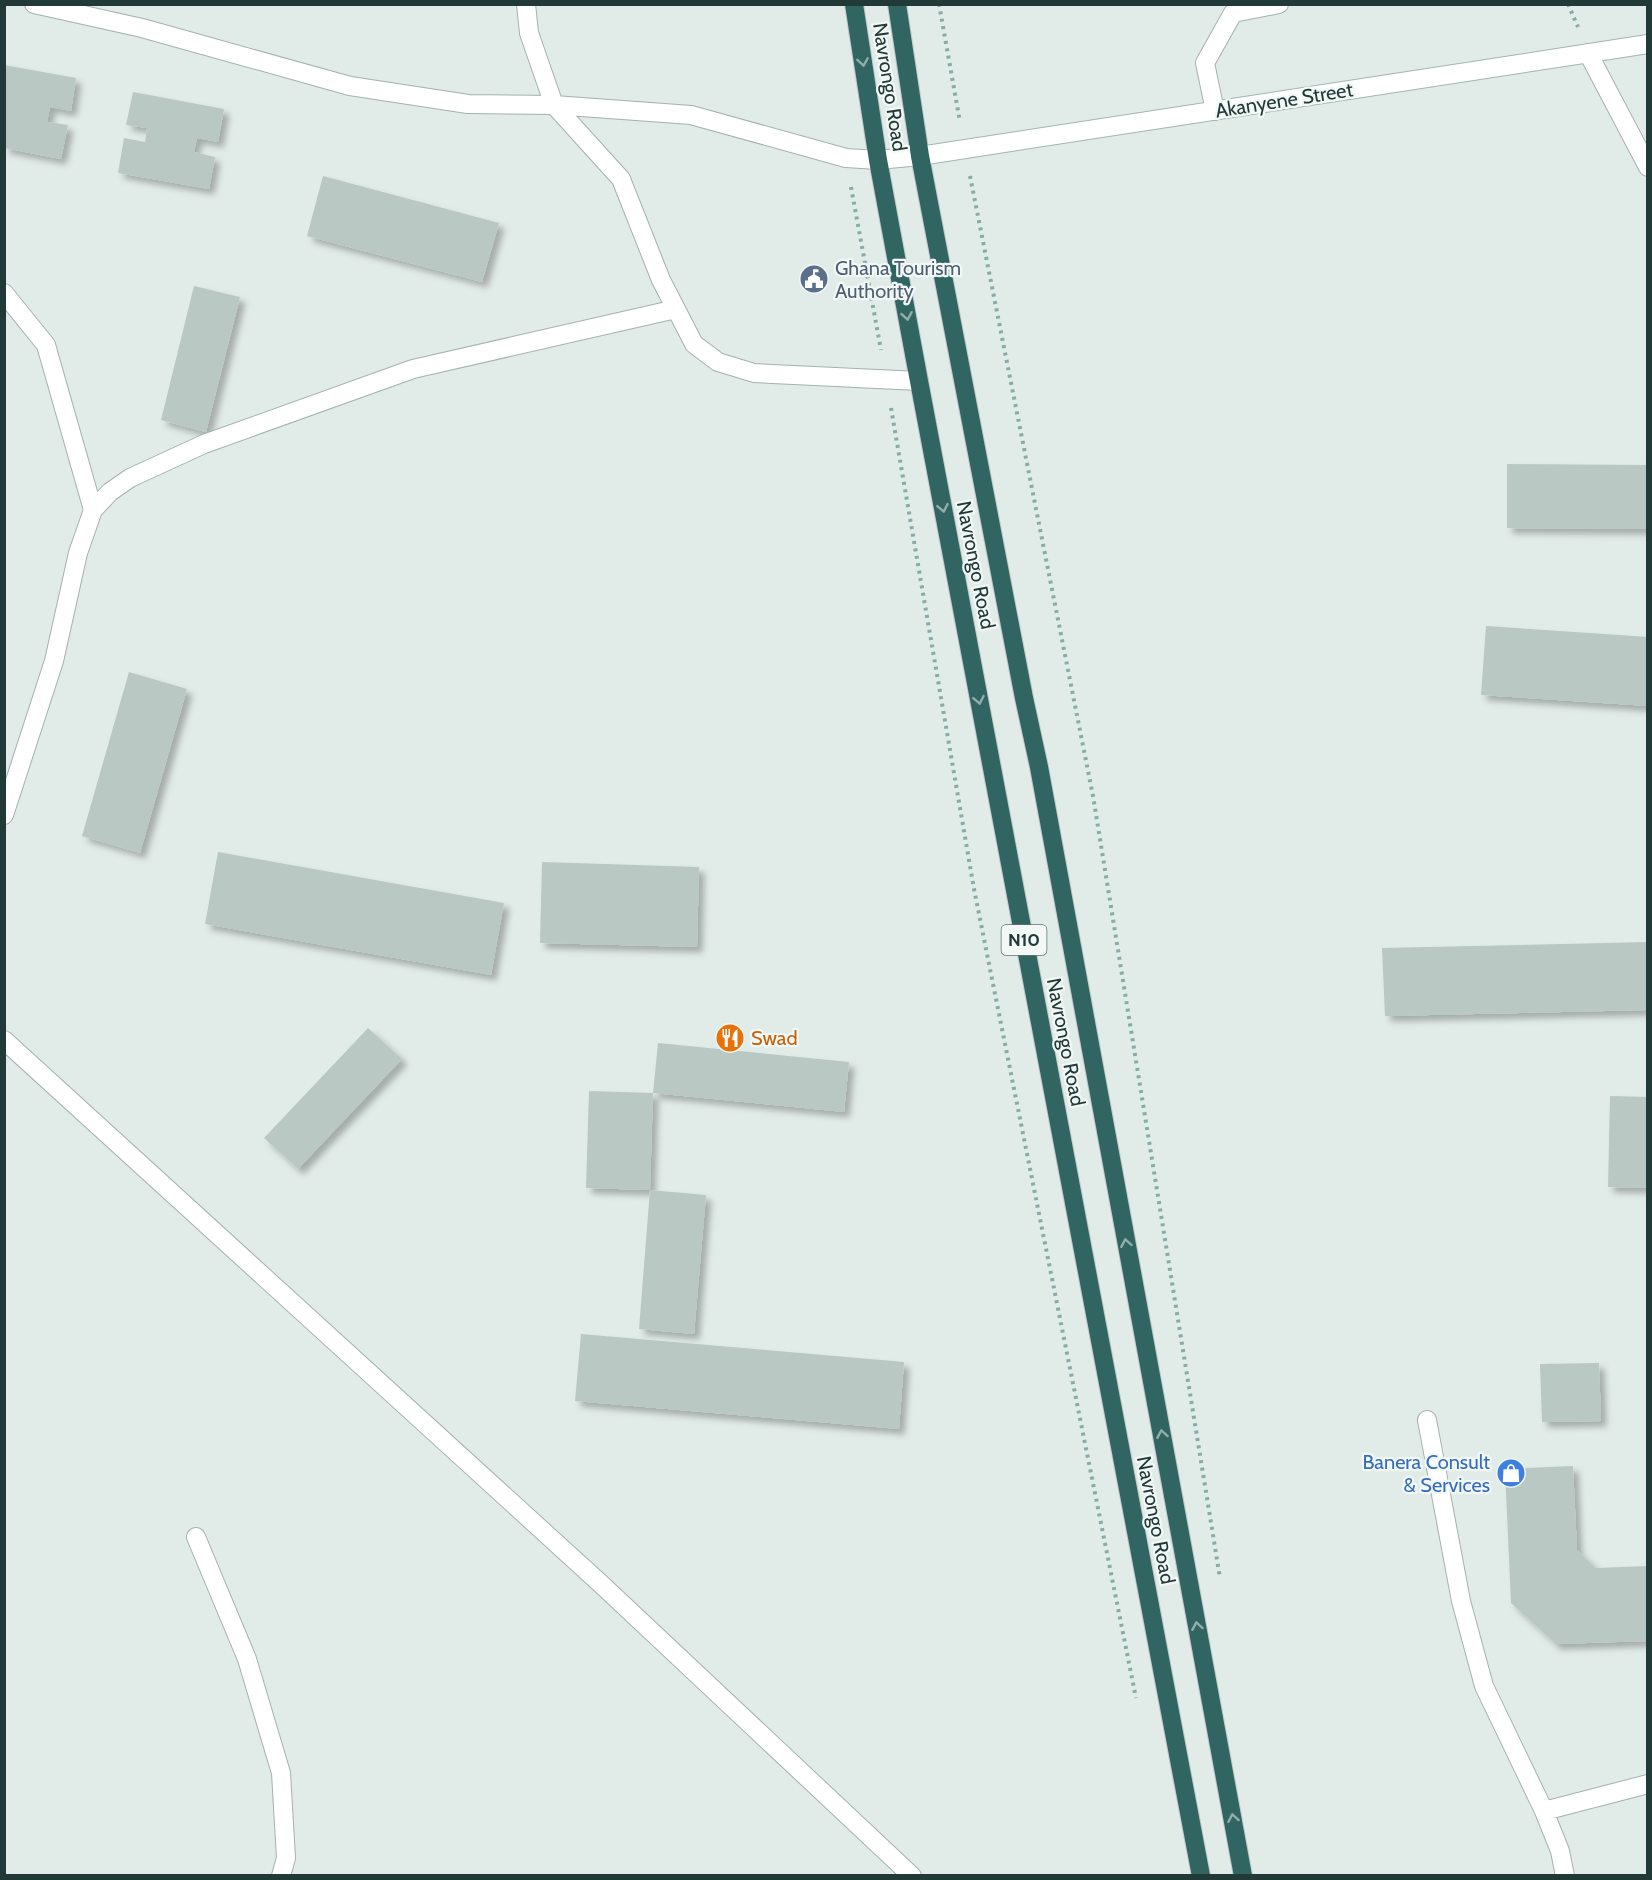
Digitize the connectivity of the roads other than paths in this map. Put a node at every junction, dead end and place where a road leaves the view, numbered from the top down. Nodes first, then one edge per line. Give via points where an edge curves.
1 (34, 4) edge
2 (526, 4) edge
3 (854, 4) edge
4 (897, 4) edge
5 (1280, 4) edge
6 (1647, 44) edge
7 (1588, 53) junction
8 (554, 105) junction
9 (1215, 111) junction
10 (920, 156) junction
11 (878, 160) junction
12 (1647, 167) edge
13 (4, 293) edge
14 (676, 309) junction
15 (919, 381) junction
16 (93, 510) junction
17 (4, 815) edge
18 (4, 1040) edge
19 (1427, 1420) dead end
20 (196, 1537) dead end
21 (1647, 1784) edge
22 (1544, 1811) junction
23 (281, 1875) edge
24 (912, 1875) edge
25 (1201, 1875) edge
26 (1243, 1875) edge
27 (1565, 1875) edge

1 - 8 street, Akanyene Street via 142,28 350,86 468,104
2 - 8 street via 529,33
3 -> 11 highway, Navrongo Road / N10
4 - 10 highway, Navrongo Road / N10
5 - 9 street via 1233,13 1205,63
6 - 7 street, Akanyene Street
7 - 9 street, Akanyene Street
7 - 12 street
8 - 11 street, Akanyene Street via 691,115 846,158
8 - 14 street via 621,179
9 - 10 street, Akanyene Street
10 - 11 street, Akanyene Street
26 -> 10 highway, Navrongo Road / N10 via 1039,767
11 -> 15 highway, Navrongo Road / N10
13 - 16 street via 46,345
14 - 15 street via 694,344 718,362 754,373
14 - 16 street via 413,369 204,444 130,478
15 -> 25 highway, Navrongo Road / N10
16 - 17 street via 78,554 54,661
18 - 24 street via 601,1584
19 - 22 street via 1461,1601 1484,1686
20 - 23 street via 247,1659 281,1773 286,1858
21 - 22 street
22 - 27 street

